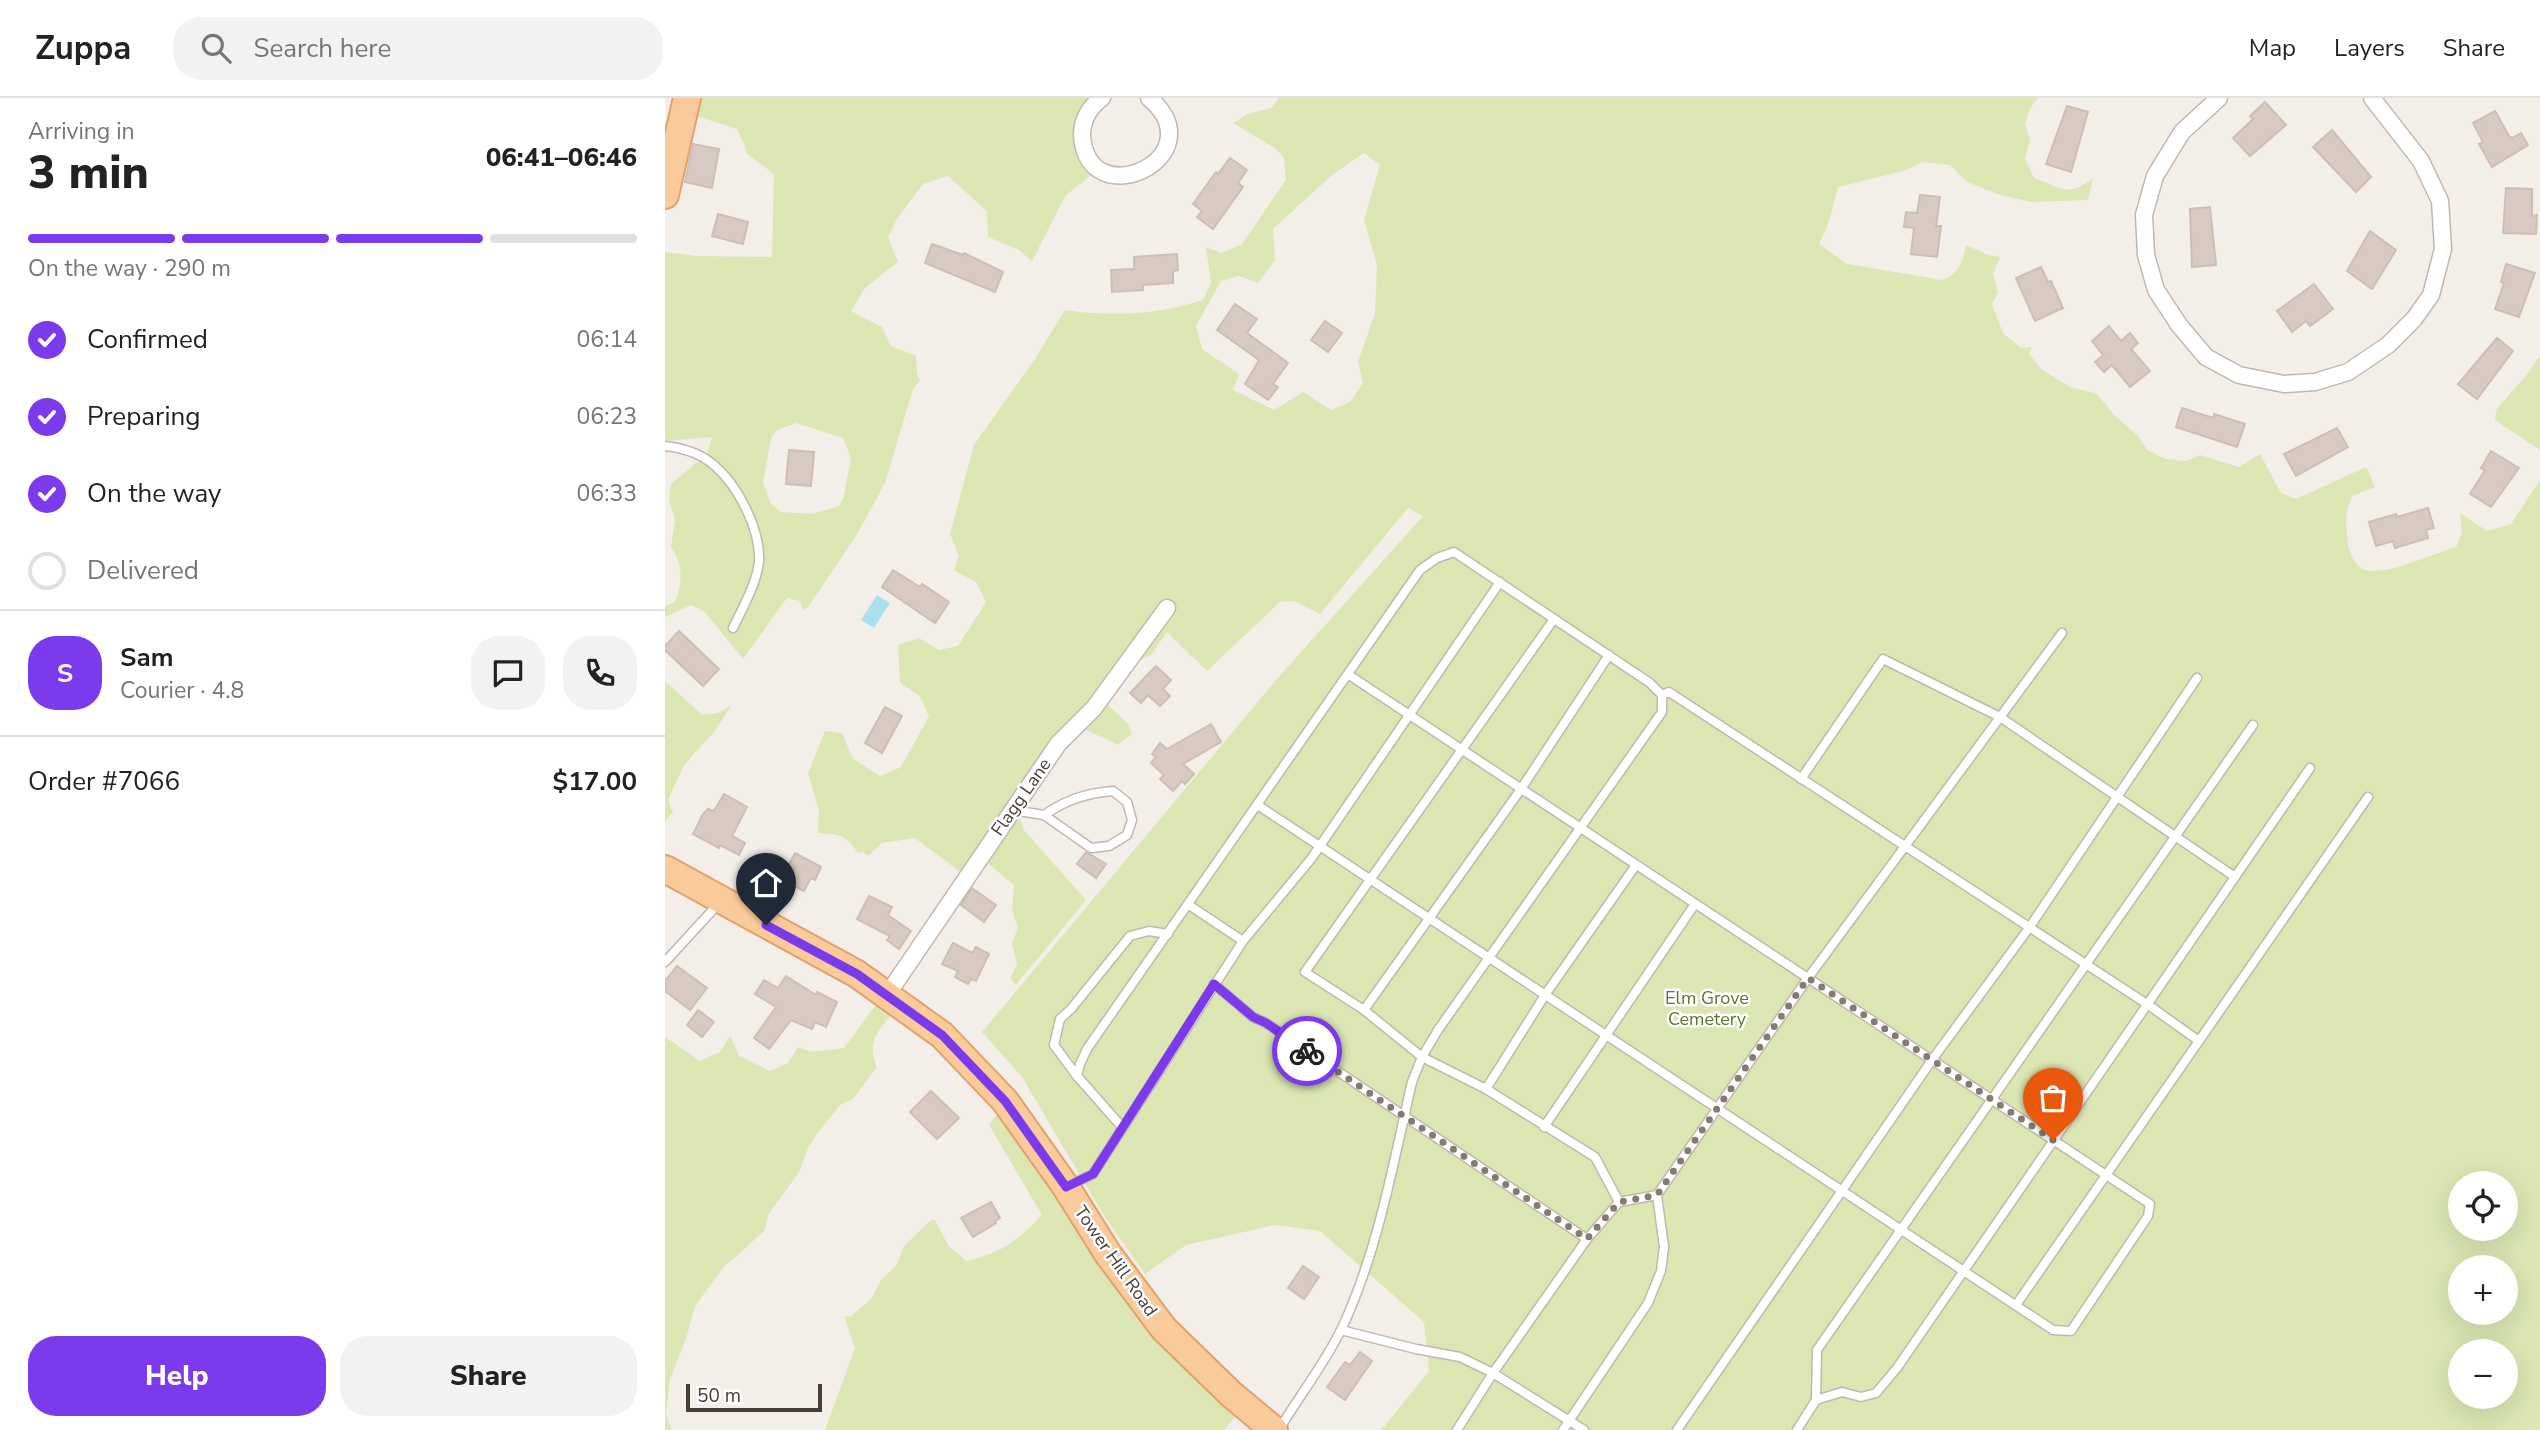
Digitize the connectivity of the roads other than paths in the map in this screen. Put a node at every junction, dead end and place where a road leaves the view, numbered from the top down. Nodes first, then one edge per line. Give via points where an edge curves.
1 (687, 98) edge
2 (1149, 98) edge
3 (2219, 98) edge
4 (2372, 98) edge
5 (1097, 100) edge
6 (665, 195) edge
7 (665, 446) edge
8 (1500, 582) junction
9 (1167, 608) dead end
10 (1555, 620) junction
11 (733, 628) dead end
12 (2062, 633) dead end
13 (1609, 655) junction
14 (1349, 675) junction
15 (2197, 678) dead end
16 (1662, 695) junction
17 (1409, 715) junction
18 (2000, 717) junction
19 (2253, 725) dead end
20 (1462, 749) junction
21 (2309, 768) dead end
22 (1801, 779) junction
23 (1521, 789) junction
24 (2117, 796) junction
25 (2368, 796) dead end
26 (1259, 806) junction
27 (1012, 810) junction
28 (1044, 815) junction
29 (1580, 828) junction
30 (2175, 836) junction
31 (1320, 846) junction
32 (1904, 846) junction
33 (1636, 865) junction
34 (665, 869) edge
35 (2235, 877) junction
36 (1370, 880) junction
37 (721, 901) junction
38 (1695, 904) junction
39 (1189, 905) junction
40 (1428, 918) junction
41 (2029, 928) junction
42 (1168, 934) junction
43 (1243, 941) junction
44 (1489, 958) junction
45 (665, 962) edge
46 (2087, 966) junction
47 (1808, 978) junction
48 (1214, 984) junction
49 (887, 995) junction
50 (1545, 995) junction
51 (2147, 1004) junction
52 (1364, 1010) junction
53 (1606, 1035) junction
54 (2199, 1041) junction
55 (1422, 1057) junction
56 (1932, 1060) junction
57 (1077, 1076) junction
58 (1486, 1089) junction
59 (1992, 1100) junction
60 (1717, 1108) junction
61 (1404, 1117) junction
62 (1122, 1127) junction
63 (1544, 1127) junction
64 (2053, 1140) junction
65 (2106, 1175) junction
66 (1066, 1187) junction
67 (1842, 1191) junction
68 (1657, 1195) junction
69 (1619, 1202) junction
70 (1901, 1229) junction
71 (1587, 1239) junction
72 (1963, 1270) junction
73 (2016, 1305) junction
74 (1341, 1330) junction
75 (1493, 1373) junction
76 (1816, 1400) junction
77 (1569, 1420) junction
78 (1276, 1430) edge
79 (1457, 1430) edge
80 (1563, 1430) edge
81 (1584, 1430) edge
82 (1677, 1430) edge
83 (1797, 1430) edge

1 - 6 main road
2 - 5 street via 1165,118 1166,145 1150,168 1124,176 1098,167 1083,143 1082,128
3 - 4 street via 2182,132 2155,176 2144,215 2146,256 2156,290 2206,356 2239,375 2284,384 2315,382 2348,372 2388,345 2431,295 2442,249 2440,201 2421,161
7 - 11 lane via 682,448 714,465 736,492 756,529 759,562
8 - 10 lane
8 - 14 lane via 1454,552 1437,558 1420,570
8 - 17 lane
9 - 27 street, Flagg Lane via 1094,708 1058,744
10 - 13 lane
10 - 20 lane
12 - 18 lane
13 - 16 lane
13 - 23 lane
14 - 17 lane
14 - 26 lane
15 - 24 lane
16 - 22 lane via 1669,692
16 - 29 lane via 1662,712
17 - 20 lane
17 - 31 lane
18 - 22 lane via 1883,659
18 - 24 lane
18 - 32 lane
19 - 30 lane
20 - 23 lane
20 - 36 lane
21 - 35 lane
22 - 32 lane
23 - 29 lane
23 - 40 lane
24 - 30 lane
24 - 41 lane
25 - 54 lane
26 - 31 lane
26 - 39 lane
27 - 28 lane
27 - 49 street, Flagg Lane
28 - 28 lane via 1091,848 1109,846 1127,835 1132,820 1127,802 1113,791 1086,793
29 - 33 lane
29 - 44 lane
30 - 35 lane
30 - 46 lane
31 - 36 lane
31 - 43 lane
32 - 41 lane
32 - 47 lane
33 - 38 lane
33 - 50 lane
34 - 37 main road, Tower Hill Road
35 - 51 lane
36 - 40 lane
36 - 52 lane via 1305,972
37 - 45 lane
37 - 49 main road, Tower Hill Road
38 - 47 lane
38 - 53 lane
39 - 42 lane
39 - 43 lane
40 - 44 lane
40 - 52 lane
41 - 46 lane
41 - 56 lane
42 - 57 lane via 1087,1049
42 - 57 lane via 1149,931 1130,936 1060,1019 1053,1045
43 - 48 lane
44 - 50 lane
44 - 55 lane
46 - 51 lane
46 - 59 lane
47 - 56 lane
47 - 60 lane
48 - 61 lane via 1253,1017
48 - 62 lane
49 - 66 main road, Tower Hill Road via 942,1035 1005,1101
50 - 53 lane
50 - 58 lane
51 - 54 lane
51 - 64 lane
52 - 55 lane
53 - 60 lane
53 - 63 lane
54 - 65 lane
55 - 58 lane
55 - 61 lane
56 - 59 lane
56 - 67 lane
57 - 62 lane
58 - 63 lane
59 - 64 lane
59 - 70 lane
60 - 67 lane
60 - 68 lane
61 - 71 lane
61 - 74 lane via 1372,1249
62 - 66 lane via 1093,1174
63 - 69 lane via 1595,1157
64 - 65 lane
64 - 72 lane
65 - 73 lane
65 - 73 lane via 2150,1204 2148,1216 2071,1331 2053,1330
66 - 78 main road, Tower Hill Road via 1164,1329
67 - 70 lane
67 - 82 lane
68 - 69 lane
68 - 77 lane via 1664,1247 1661,1271 1648,1303
69 - 71 lane
70 - 72 lane
70 - 76 lane via 1817,1350
71 - 75 lane
72 - 73 lane
72 - 76 lane via 1876,1393 1861,1397 1842,1392
74 - 75 lane via 1460,1357
74 - 78 lane
75 - 77 lane
75 - 79 lane
76 - 83 lane
77 - 80 lane
77 - 81 lane

